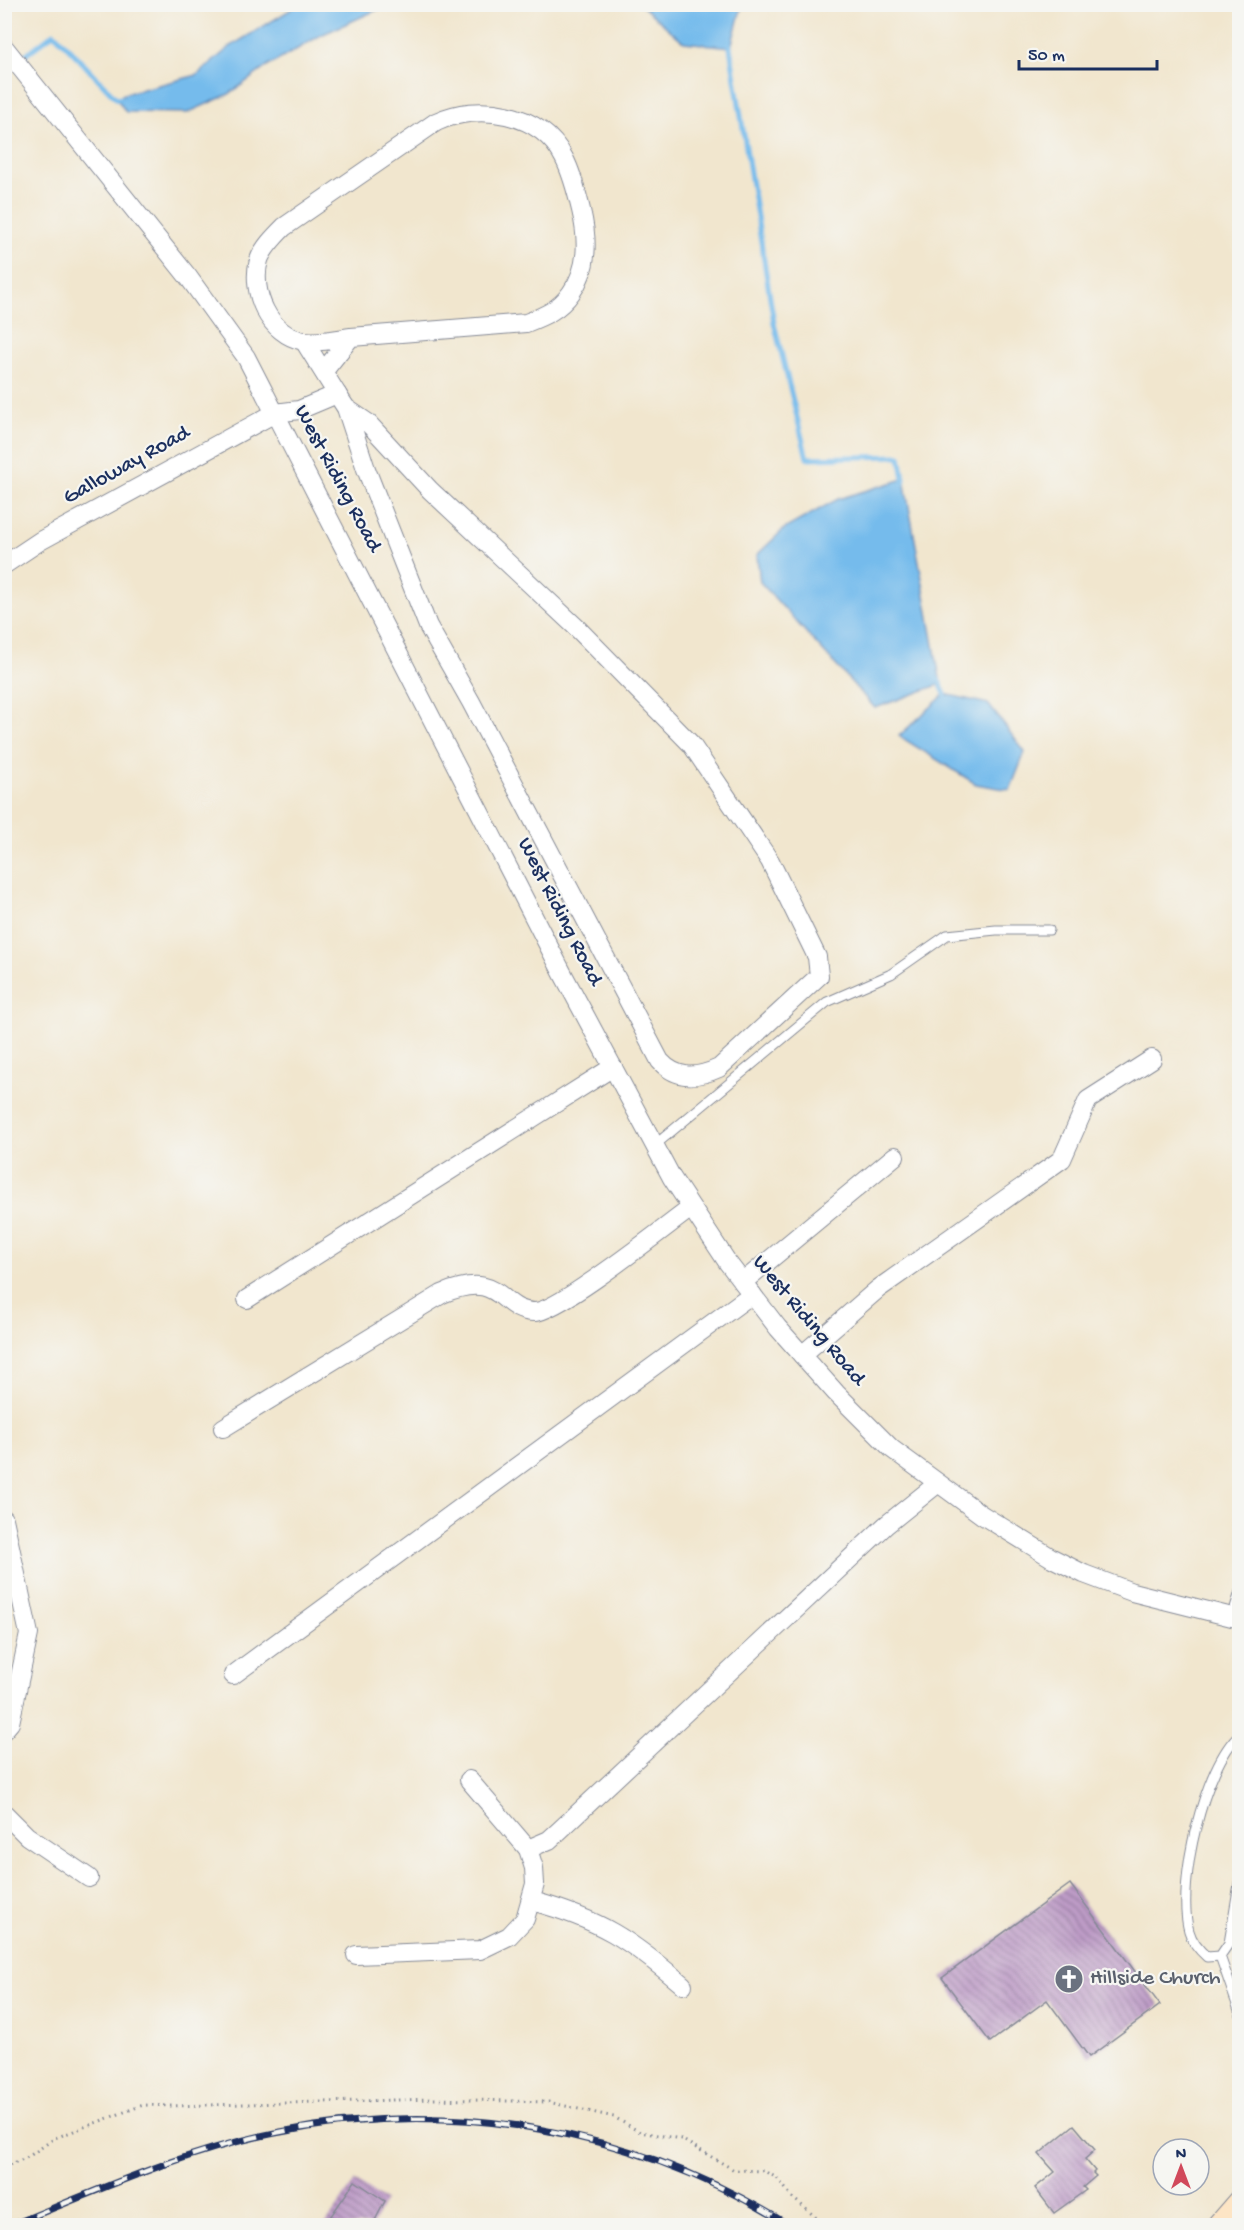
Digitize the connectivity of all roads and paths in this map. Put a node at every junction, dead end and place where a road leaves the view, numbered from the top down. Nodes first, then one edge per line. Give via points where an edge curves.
1 (4, 47) edge
2 (351, 338) junction
3 (304, 341) junction
4 (324, 370) junction
5 (342, 401) junction
6 (275, 412) junction
7 (4, 565) edge
8 (1049, 930) dead end
9 (1152, 1059) dead end
10 (613, 1067) junction
11 (655, 1144) junction
12 (896, 1156) dead end
13 (691, 1208) junction
14 (748, 1288) junction
15 (248, 1299) dead end
16 (802, 1354) junction
17 (223, 1428) dead end
18 (937, 1484) junction
19 (4, 1519) edge
20 (1239, 1592) edge
21 (1236, 1618) edge
22 (233, 1675) dead end
23 (4, 1730) edge
24 (1239, 1734) edge
25 (469, 1779) dead end
26 (4, 1813) edge
27 (528, 1849) junction
28 (89, 1878) dead end
29 (1239, 1878) edge
30 (532, 1901) junction
31 (356, 1955) dead end
32 (1220, 1956) junction
33 (683, 1985) dead end
34 (1239, 2013) edge
35 (4, 2167) edge
36 (1239, 2203) edge
37 (826, 2226) edge
38 (1220, 2226) edge

1 - 6 street, West Riding Road via 202,296 246,357
2 - 3 street
2 - 3 street via 526,323 553,312 571,293 582,272 586,258 585,226 564,158 545,135 508,115 450,115 284,227 273,237 260,260 257,285 265,313 288,334
2 - 4 street
3 - 4 street
4 - 5 street
5 - 5 street via 668,719 691,744 770,861 817,957 819,976 719,1068 705,1074 681,1075 668,1070 660,1061 428,626
5 - 6 street
6 - 7 street, Galloway Road via 40,541
6 - 10 street, West Riding Road
8 - 11 lane via 947,935 891,974 827,1002
9 - 16 street via 1088,1100 1062,1159 878,1289
10 - 11 street, West Riding Road
10 - 15 street
11 - 13 street, West Riding Road
12 - 14 street
13 - 14 street, West Riding Road
13 - 17 street via 549,1308 528,1311 487,1286 457,1287
14 - 16 street, West Riding Road
14 - 22 street
16 - 18 street, West Riding Road via 867,1425
18 - 21 street, West Riding Road via 1052,1558 1084,1574 1132,1592
18 - 27 street via 886,1525 560,1830
19 - 23 street via 29,1634 10,1723
20 - 21 lane
24 - 32 lane via 1222,1754 1202,1804 1186,1895 1189,1932 1197,1948 1208,1957
25 - 27 street
26 - 28 street via 27,1836
27 - 30 street via 534,1868
29 - 32 lane via 1229,1943
30 - 31 street via 518,1928 500,1942 480,1950
30 - 33 street via 593,1920 622,1936
32 - 34 lane
35 - 37 path via 28,2157 55,2138 151,2103 171,2106 434,2098 523,2100 614,2117 640,2132 690,2143 734,2170 764,2171 777,2178 793,2198
36 - 38 main road

